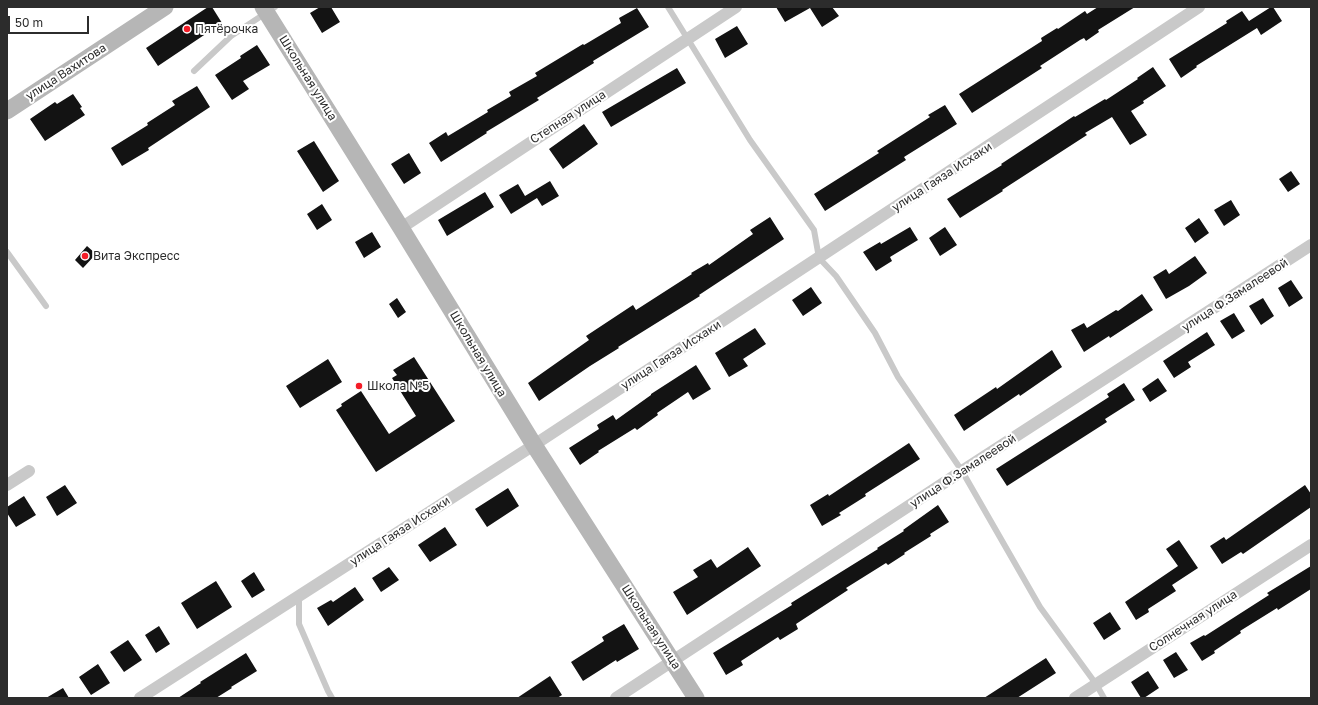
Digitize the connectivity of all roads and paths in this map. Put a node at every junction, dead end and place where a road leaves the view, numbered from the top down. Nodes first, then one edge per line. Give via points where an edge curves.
1 (668, 7) edge
2 (736, 7) edge
3 (1199, 7) edge
4 (164, 8) edge
5 (268, 9) edge
6 (688, 38) junction
7 (194, 71) dead end
8 (7, 111) edge
9 (401, 228) junction
10 (1311, 245) edge
11 (7, 252) edge
12 (818, 258) junction
13 (46, 306) dead end
14 (534, 445) junction
15 (29, 471) dead end
16 (962, 471) junction
17 (7, 485) edge
18 (1311, 545) edge
19 (299, 596) junction
20 (674, 662) junction
21 (1096, 684) junction
22 (140, 698) edge
23 (332, 698) edge
24 (616, 698) edge
25 (696, 698) edge
26 (1075, 698) edge
27 (1104, 698) edge

1 - 6 lane
2 - 6 street, Степная улица
3 - 12 street, улица Гаяза Исхаки
4 - 8 street, улица Вахитова
5 - 7 lane via 231,36
5 - 9 street, Школьная улица
6 - 9 street, Степная улица
6 - 12 lane via 750,140 814,230
9 - 14 street, Школьная улица
10 - 16 street, улица Ф.Замалеевой
11 - 13 lane
12 - 14 street, улица Гаяза Исхаки
12 - 16 lane via 836,276 875,333 898,377
14 - 19 street, улица Гаяза Исхаки
14 - 20 street, Школьная улица
15 - 17 street
16 - 20 street, улица Ф.Замалеевой
16 - 21 lane via 1040,607
18 - 21 street, Солнечная улица
19 - 22 street, улица Гаяза Исхаки
19 - 23 lane via 299,624
20 - 24 street, улица Ф.Замалеевой
20 - 25 street, Школьная улица
21 - 26 street, Солнечная улица
21 - 27 lane

